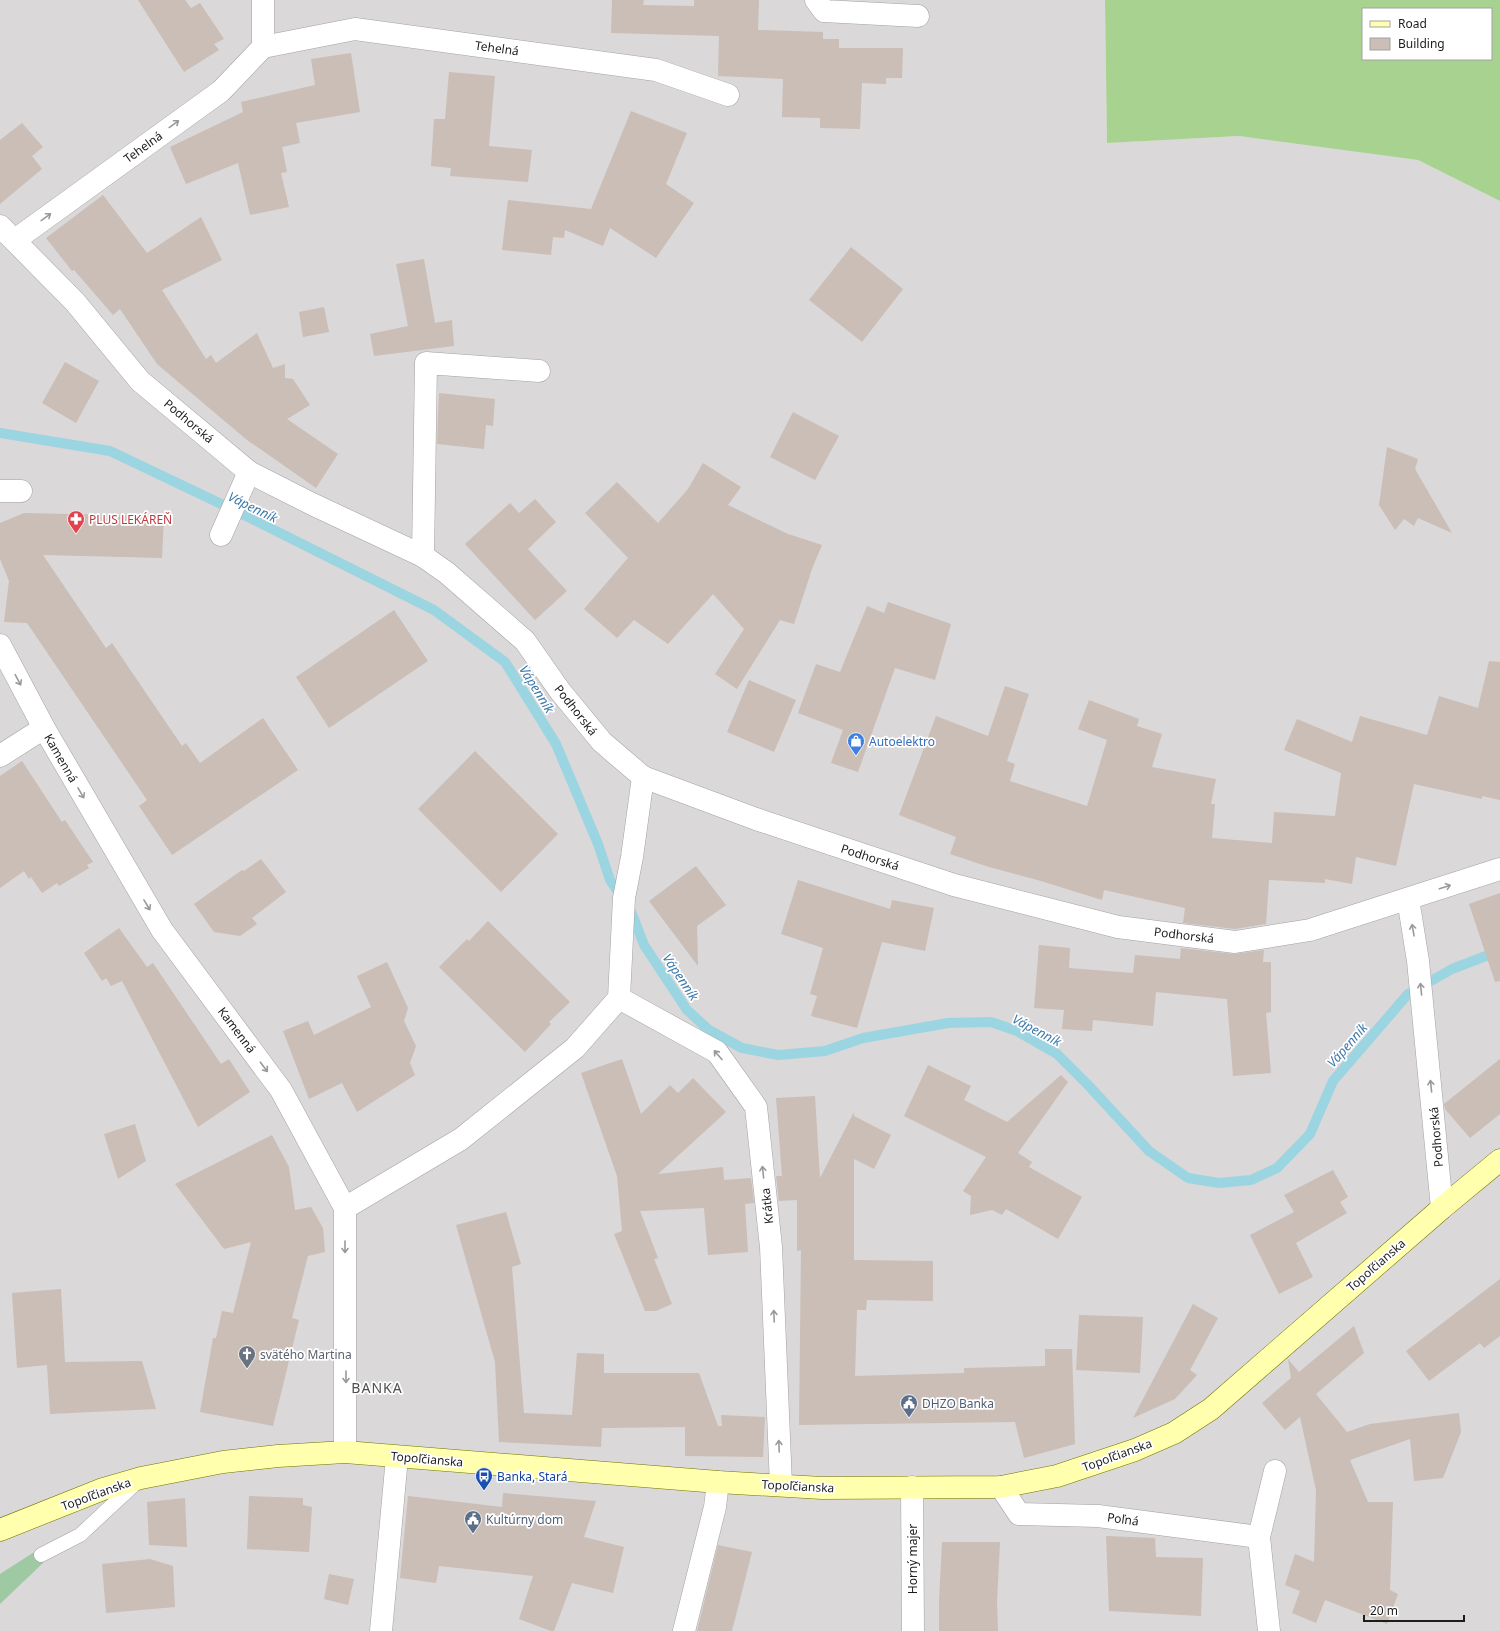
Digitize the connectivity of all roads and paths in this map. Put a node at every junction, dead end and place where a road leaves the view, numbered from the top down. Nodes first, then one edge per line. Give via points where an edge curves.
1 (263, 0) edge
2 (816, 0) edge
3 (918, 16) dead end
4 (263, 46) junction
5 (728, 95) dead end
6 (7, 233) edge
7 (539, 371) dead end
8 (249, 472) junction
9 (221, 535) dead end
10 (423, 556) junction
11 (0, 645) edge
12 (44, 728) junction
13 (0, 756) edge
14 (643, 777) junction
15 (1500, 869) edge
16 (1408, 899) junction
17 (619, 998) junction
18 (1500, 1160) edge
19 (345, 1208) junction
20 (1442, 1208) junction
21 (345, 1452) junction
22 (397, 1456) junction
23 (1275, 1471) dead end
24 (141, 1478) junction
25 (718, 1482) junction
26 (781, 1485) junction
27 (912, 1487) junction
28 (1001, 1487) junction
29 (0, 1530) edge
30 (1258, 1537) junction
31 (41, 1555) dead end
32 (381, 1631) edge
33 (684, 1631) edge
34 (913, 1631) edge
35 (1269, 1631) edge

1 - 4 street
2 - 3 street via 824,11
4 - 5 street, Tehelná via 355,29 656,70
6 -> 4 street, Tehelná via 221,91
6 - 8 street, Podhorská via 75,302 140,381
7 - 10 street via 426,363
8 - 9 street
8 - 10 street, Podhorská
10 - 14 street, Podhorská via 447,573 525,641 560,691 602,742
11 -> 12 street, Kamenná
12 - 13 street
12 -> 19 street, Kamenná via 162,930 281,1090
14 - 16 street, Podhorská via 756,819 954,885 1118,927 1235,942 1310,930
14 - 17 street via 624,898
16 -> 15 street, Podhorská
20 -> 16 street, Podhorská via 1418,961
17 - 19 street via 575,1048 461,1139
26 -> 17 street, Krátka via 771,1247 756,1107 717,1052
18 - 20 main road, Topoľčianska
19 -> 21 street, Kamenná
20 - 28 main road, Topoľčianska via 1211,1409 1174,1433 1135,1450 1058,1476
21 - 22 main road, Topoľčianska
21 - 24 main road, Topoľčianska via 223,1462
22 - 25 main road, Topoľčianska
22 - 32 street
23 - 30 street
24 - 29 main road, Topoľčianska via 103,1488
24 - 31 lane via 80,1535
25 - 26 main road, Topoľčianska
25 - 33 street via 715,1507
26 - 27 main road, Topoľčianska via 822,1488
27 - 28 main road, Topoľčianska
27 - 34 street, Horný majer
28 - 30 street, Poľná via 1019,1514 1098,1516
30 - 35 street

